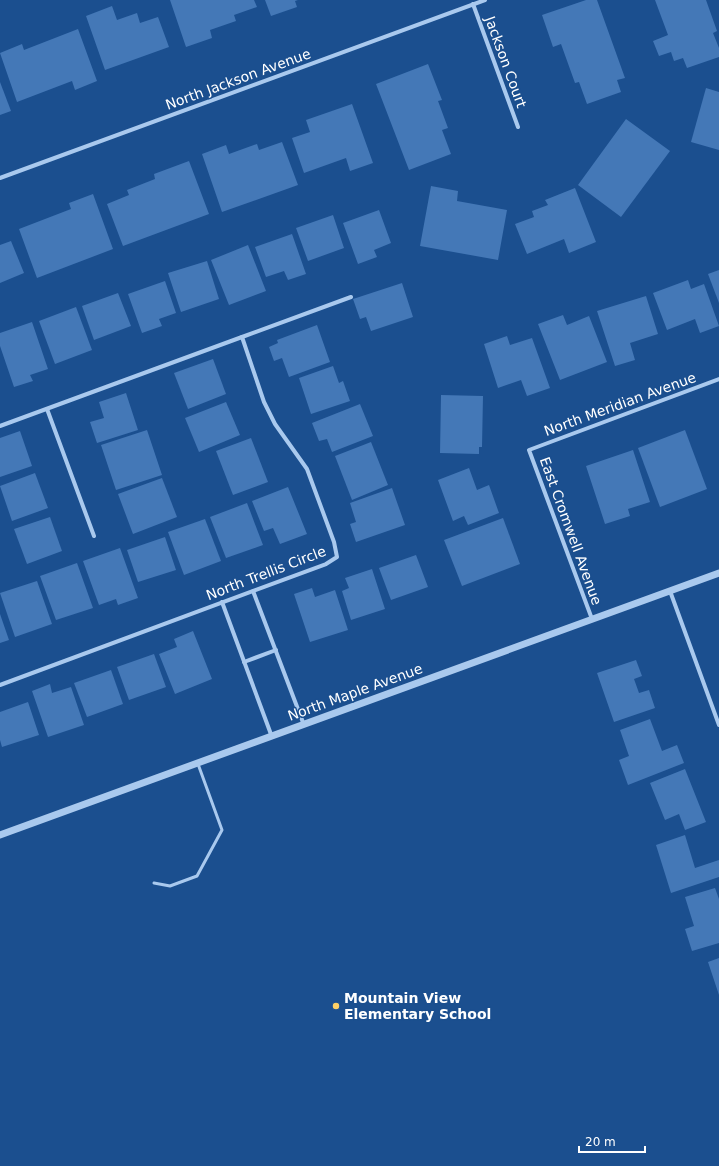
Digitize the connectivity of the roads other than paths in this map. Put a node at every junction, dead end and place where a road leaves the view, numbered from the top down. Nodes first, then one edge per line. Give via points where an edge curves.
1 (484, 0) edge
2 (473, 4) junction
3 (518, 127) dead end
4 (0, 178) edge
5 (351, 296) dead end
6 (242, 337) junction
7 (719, 379) edge
8 (48, 409) junction
9 (0, 426) edge
10 (529, 450) joint
11 (94, 536) dead end
12 (719, 573) edge
13 (253, 591) junction
14 (670, 591) junction
15 (222, 602) junction
16 (592, 619) junction
17 (276, 650) junction
18 (244, 662) junction
19 (0, 685) edge
20 (304, 725) junction
21 (719, 725) edge
22 (272, 737) junction
23 (198, 764) junction
24 (0, 835) edge
25 (154, 883) dead end

1 - 2 street, North Jackson Avenue
2 - 3 street, Jackson Court
2 - 4 street, North Jackson Avenue
5 - 6 street
6 - 8 street
6 - 13 street, North Trellis Circle via 264,402 275,424 307,469 334,542 337,557 326,564
7 - 10 street, North Meridian Avenue
8 - 9 street
8 - 11 street
10 - 16 street, East Cromwell Avenue
12 - 14 street, North Maple Avenue
13 - 15 street, North Trellis Circle
13 - 17 street
14 - 16 street, North Maple Avenue
14 - 21 street
15 - 18 street
15 - 19 street, North Trellis Circle
16 - 20 street, North Maple Avenue
17 - 18 street
17 - 20 street
18 - 22 street
20 - 22 street, North Maple Avenue
22 - 23 street, North Maple Avenue
23 - 24 street, North Maple Avenue
23 - 25 lane via 222,830 197,876 170,886

